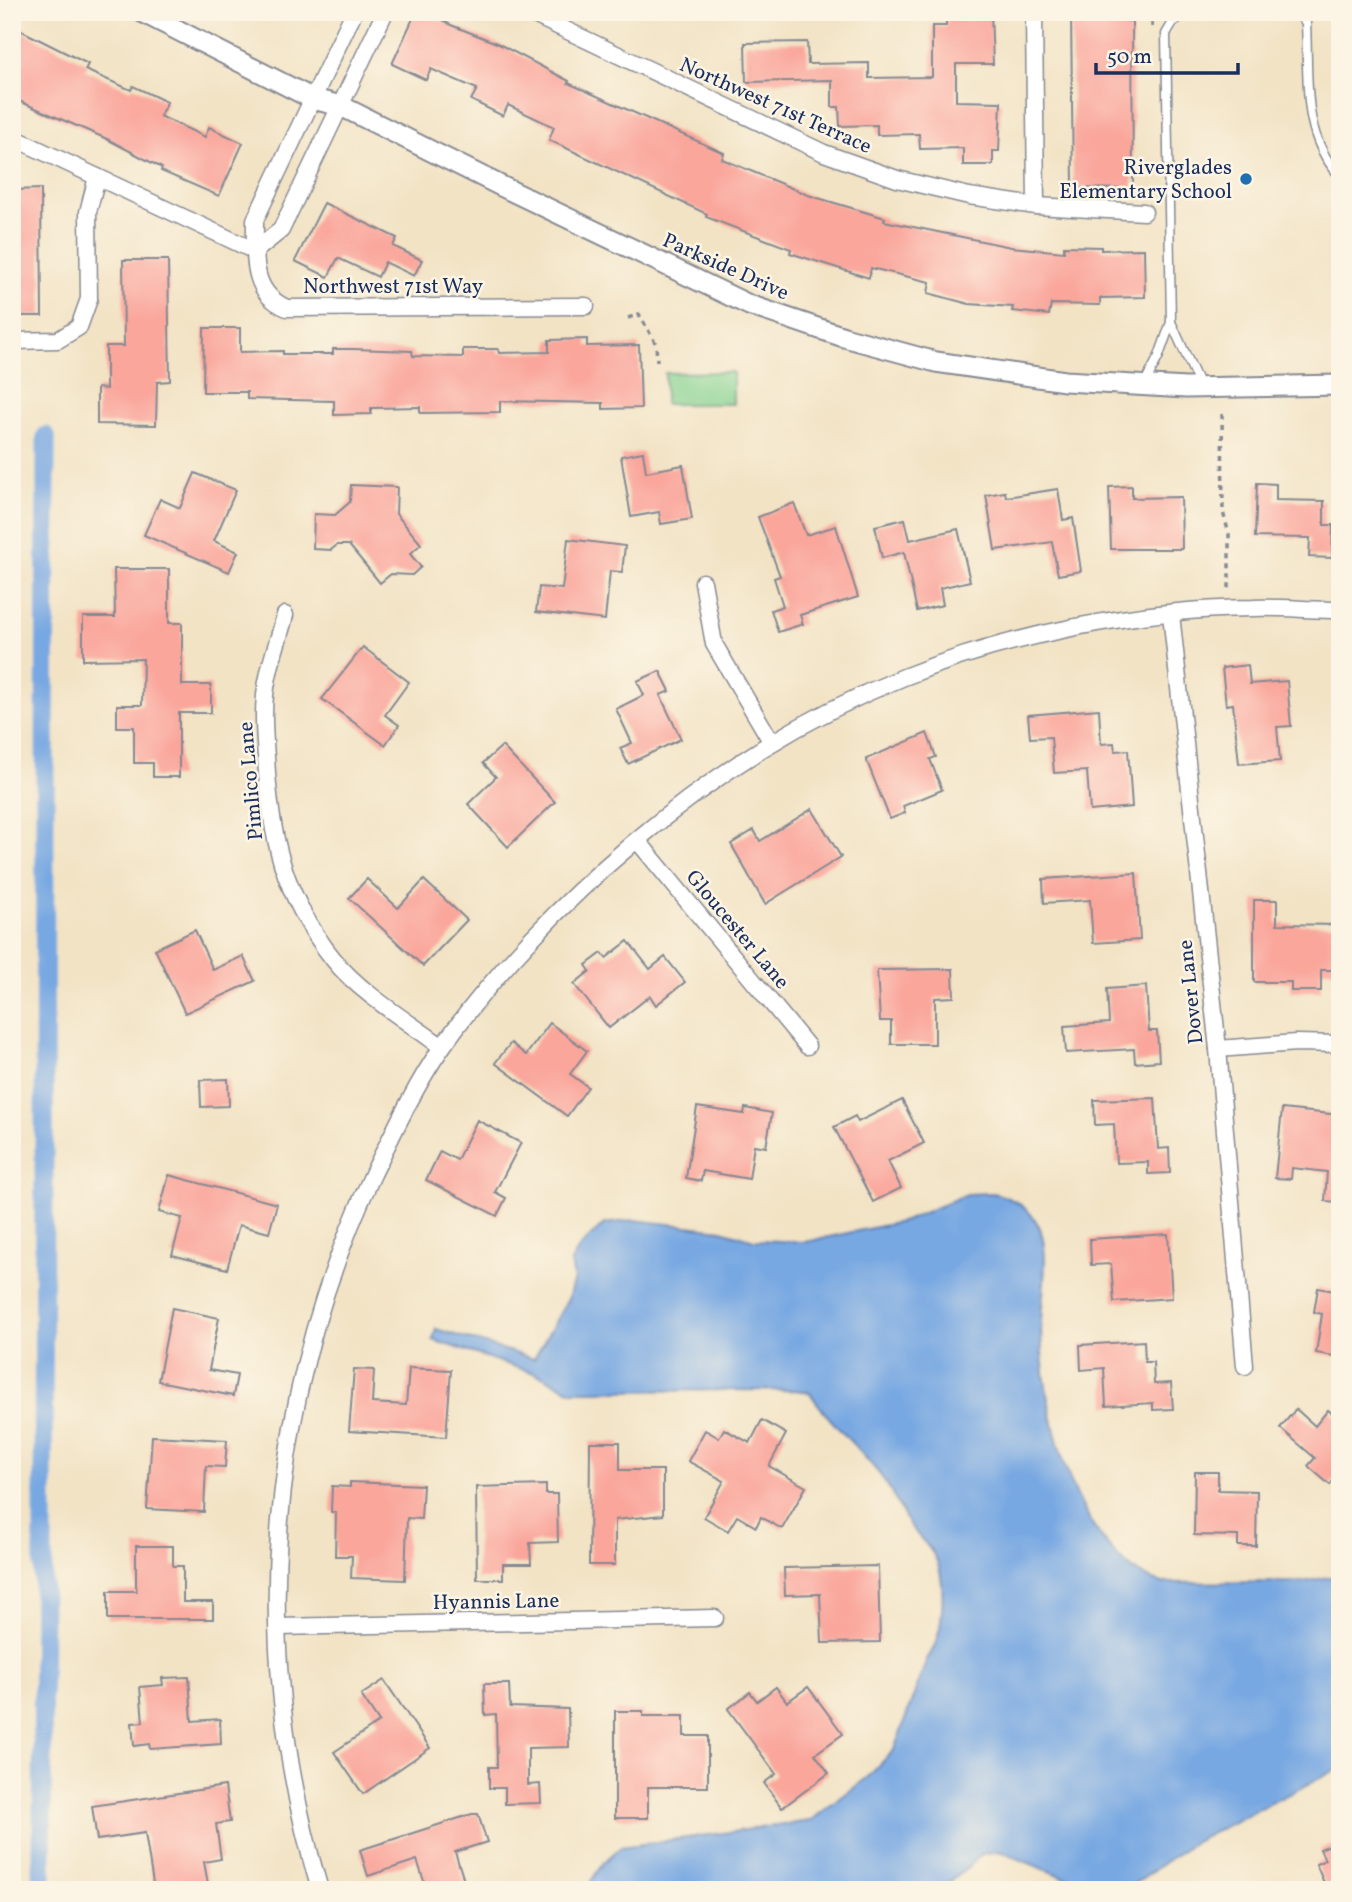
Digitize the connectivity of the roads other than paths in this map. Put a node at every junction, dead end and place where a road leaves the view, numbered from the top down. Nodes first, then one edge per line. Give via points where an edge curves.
1 (142, 12) edge
2 (354, 12) edge
3 (385, 12) edge
4 (528, 12) edge
5 (1034, 12) edge
6 (1187, 12) edge
7 (1297, 12) edge
8 (313, 99) junction
9 (341, 106) junction
10 (12, 137) edge
11 (1340, 176) edge
12 (97, 177) junction
13 (264, 201) junction
14 (1036, 206) junction
15 (1144, 212) dead end
16 (289, 213) junction
17 (255, 251) junction
18 (586, 306) dead end
19 (1171, 322) junction
20 (12, 341) edge
21 (1340, 385) edge
22 (1143, 386) junction
23 (1200, 388) junction
24 (703, 582) dead end
25 (1340, 610) edge
26 (1171, 614) junction
27 (285, 615) dead end
28 (771, 741) junction
29 (637, 840) junction
30 (1340, 1044) edge
31 (807, 1046) dead end
32 (442, 1047) junction
33 (1217, 1049) junction
34 (1245, 1366) dead end
35 (715, 1618) dead end
36 (278, 1627) junction
37 (320, 1890) edge

1 - 8 street, Parkside Drive
2 - 8 street, Northwest 71st Way
3 - 9 street
4 - 14 street, Northwest 71st Terrace via 824,153 897,179
5 - 14 street
6 - 19 lane via 1166,34
7 - 11 lane via 1306,23 1311,131 1320,152
8 - 9 street, Parkside Drive
8 - 13 street, Northwest 71st Way
9 - 16 street
9 - 22 street, Parkside Drive via 748,305 936,362 1065,381
10 - 12 street
12 - 17 street
12 - 20 street via 88,212 89,299 79,327 58,340
13 - 16 street
13 - 17 street, Northwest 71st Way via 255,220
14 - 15 street, Northwest 71st Terrace
16 - 17 street via 281,230
17 - 18 street, Northwest 71st Way via 260,287 272,302 287,308
19 - 22 lane
19 - 23 lane
21 - 23 street, Parkside Drive
22 - 23 street, Parkside Drive
24 - 28 street via 714,644
25 - 26 street via 1228,609
26 - 28 street via 1079,627 987,649 902,677
26 - 33 street, Dover Lane
27 - 32 street, Pimlico Lane via 267,679 264,732 272,834 285,878 335,962
28 - 29 street via 693,792
29 - 31 street, Gloucester Lane
29 - 32 street via 569,897
30 - 33 street
32 - 36 street via 392,1134 352,1220 297,1390 284,1478
33 - 34 street, Dover Lane
35 - 36 street, Hyannis Lane
36 - 37 street via 279,1701 291,1780

